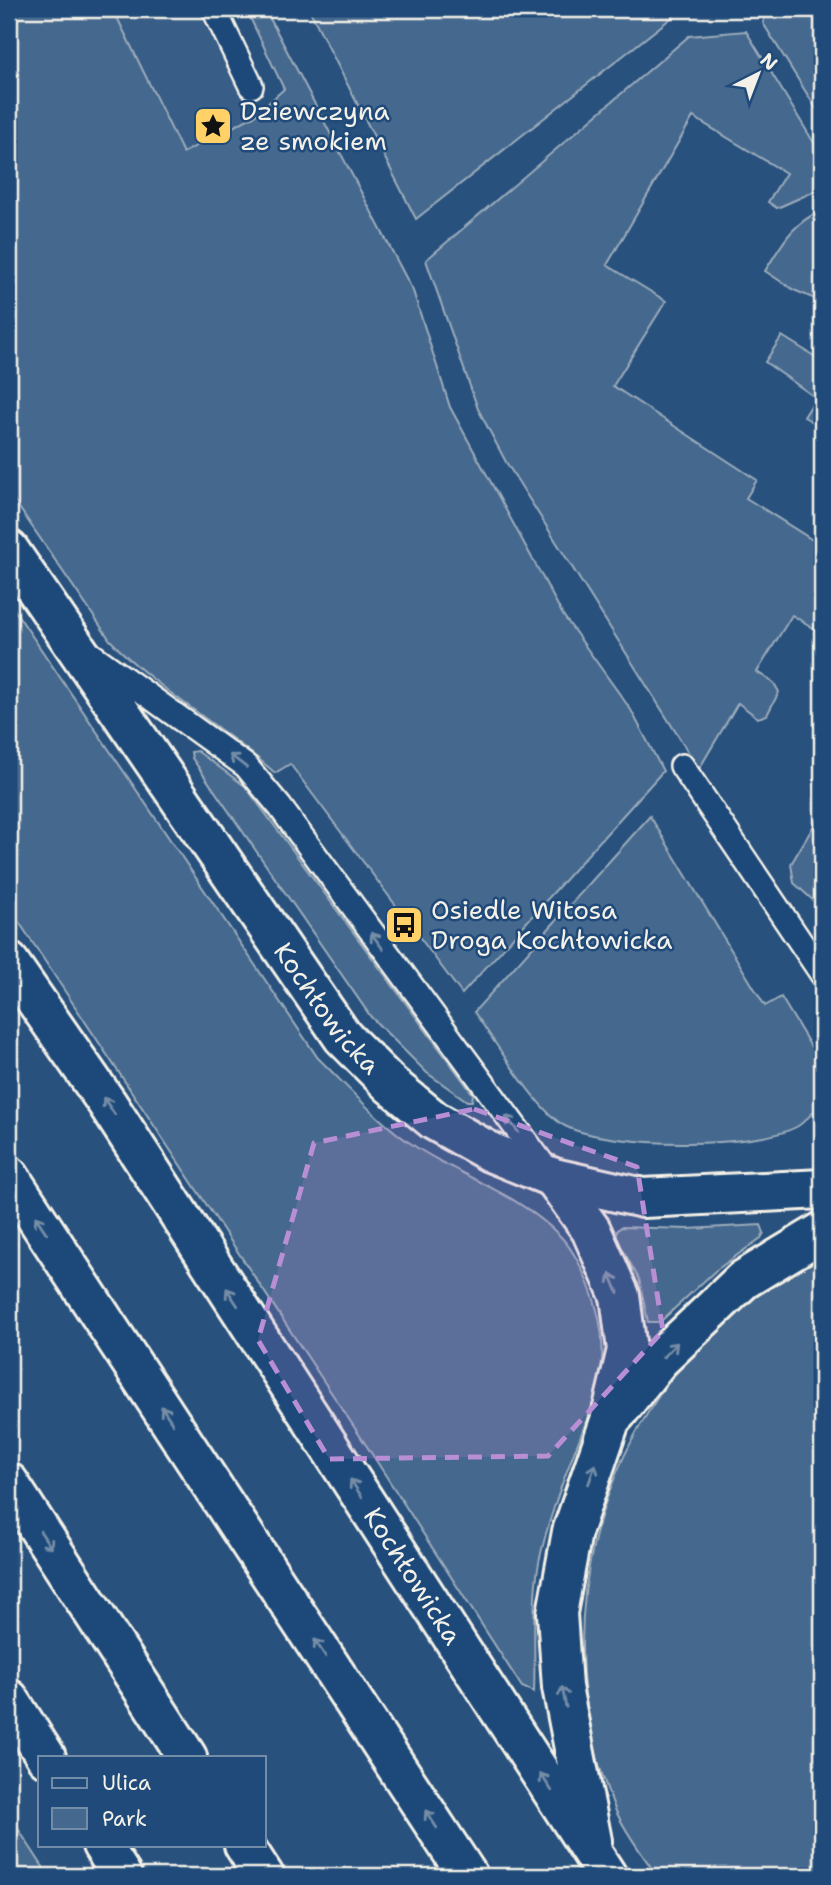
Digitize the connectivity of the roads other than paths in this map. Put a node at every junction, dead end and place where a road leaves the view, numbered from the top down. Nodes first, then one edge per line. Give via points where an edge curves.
1 (214, 9) edge
2 (250, 86) dead end
3 (9, 550) edge
4 (71, 640) junction
5 (682, 766) dead end
6 (9, 962) edge
7 (820, 964) edge
8 (9, 1176) edge
9 (554, 1178) junction
10 (822, 1189) edge
11 (822, 1232) edge
12 (610, 1421) junction
13 (9, 1483) edge
14 (9, 1699) edge
15 (45, 1756) edge
16 (186, 1756) edge
17 (103, 1846) edge
18 (245, 1846) edge
19 (601, 1868) edge
20 (122, 1876) edge
21 (264, 1876) edge
22 (468, 1876) edge

1 - 2 lane
3 - 4 main road, Kochłowicka
9 -> 4 lane via 246,766
4 - 9 main road, Kochłowicka via 343,1037 435,1121 490,1152
5 - 7 lane
19 -> 6 main road, Kochłowicka via 107,1104
22 -> 8 main road
9 - 10 main road, Kochłowicka via 643,1198
12 -> 9 main road via 627,1350 620,1296 591,1230
12 -> 11 main road via 659,1360 743,1280
19 -> 12 main road via 562,1687 557,1613 572,1532
13 -> 16 main road
14 - 15 main road
17 - 20 main road
18 - 21 main road

